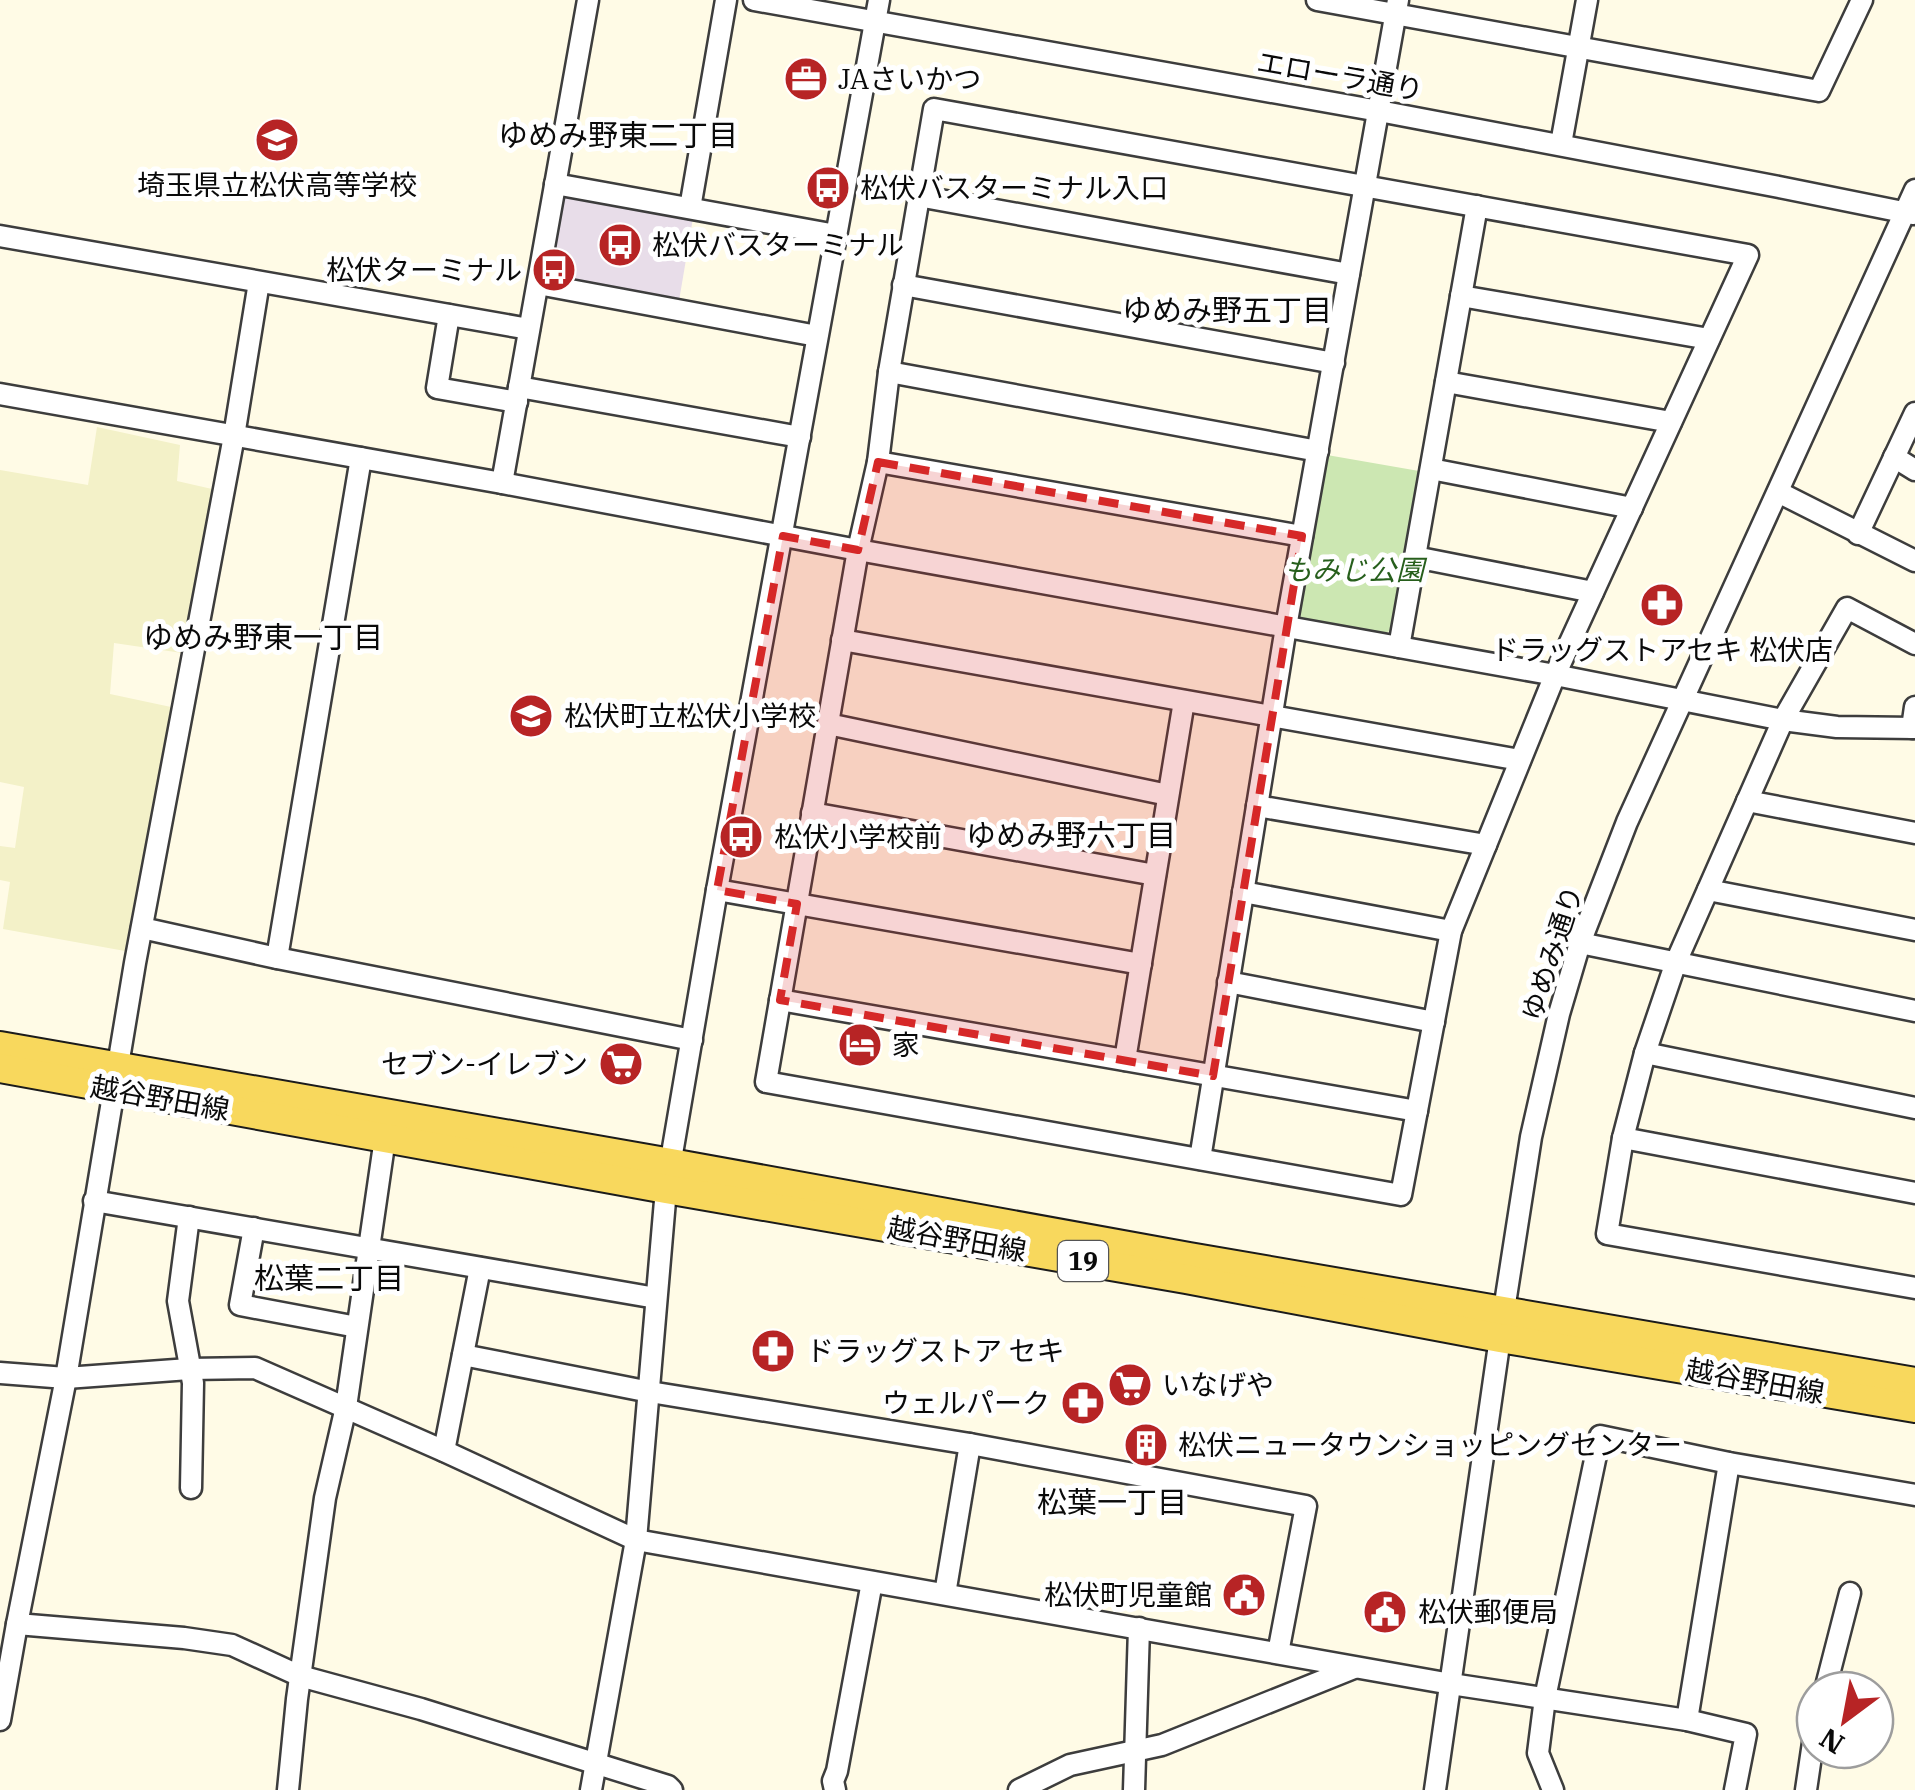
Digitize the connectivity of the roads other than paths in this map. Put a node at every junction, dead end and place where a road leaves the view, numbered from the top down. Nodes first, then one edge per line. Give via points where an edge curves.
1 (588, 0) edge
2 (726, 0) edge
3 (754, 0) edge
4 (879, 0) edge
5 (1317, 0) edge
6 (1587, 0) edge
7 (1862, 0) edge
8 (1397, 7) edge
9 (876, 22) junction
10 (1578, 47) junction
11 (1379, 110) junction
12 (1560, 144) junction
13 (555, 184) junction
14 (1365, 186) junction
15 (1915, 190) edge
16 (918, 196) junction
17 (1477, 206) junction
18 (690, 208) junction
19 (1910, 214) edge
20 (836, 235) junction
21 (0, 236) edge
22 (1350, 274) junction
23 (259, 282) junction
24 (538, 284) junction
25 (904, 286) junction
26 (1461, 296) junction
27 (449, 316) junction
28 (530, 330) junction
29 (817, 336) junction
30 (1710, 339) junction
31 (1334, 363) junction
32 (889, 372) junction
33 (1446, 382) junction
34 (0, 394) edge
35 (518, 395) junction
36 (1915, 413) edge
37 (1671, 422) junction
38 (234, 436) junction
39 (800, 437) junction
40 (1318, 451) junction
41 (1894, 457) junction
42 (360, 458) junction
43 (878, 462) junction
44 (1431, 468) junction
45 (1915, 470) edge
46 (502, 483) junction
47 (1778, 492) junction
48 (1632, 508) junction
49 (1858, 534) junction
50 (783, 536) junction
51 (1302, 536) junction
52 (858, 550) junction
53 (1415, 557) junction
54 (1915, 562) edge
55 (1593, 592) junction
56 (1286, 628) junction
57 (842, 640) junction
58 (1915, 644) edge
59 (1399, 646) junction
60 (1555, 674) junction
61 (1683, 699) junction
62 (1184, 700) junction
63 (1272, 716) junction
64 (1783, 720) junction
65 (1914, 721) edge
66 (828, 724) junction
67 (1520, 760) junction
68 (1168, 795) junction
69 (1747, 801) junction
70 (1257, 806) junction
71 (812, 813) junction
72 (1915, 833) edge
73 (1486, 845) junction
74 (1156, 875) junction
75 (717, 890) junction
76 (1708, 890) junction
77 (1243, 892) junction
78 (797, 904) junction
79 (142, 928) junction
80 (1915, 930) edge
81 (1451, 931) junction
82 (1580, 943) junction
83 (277, 958) junction
84 (1676, 962) junction
85 (1141, 964) junction
86 (1228, 982) junction
87 (780, 1000) junction
88 (1915, 1011) edge
89 (1434, 1022) junction
90 (692, 1040) junction
91 (0, 1046) edge
92 (1645, 1053) junction
93 (1125, 1060) junction
94 (0, 1068) edge
95 (1214, 1076) junction
96 (115, 1079) junction
97 (1915, 1108) edge
98 (1417, 1111) junction
99 (385, 1138) junction
100 (1624, 1138) junction
101 (1200, 1159) junction
102 (668, 1176) junction
103 (1915, 1193) edge
104 (94, 1201) junction
105 (189, 1218) junction
106 (254, 1228) junction
107 (369, 1248) junction
108 (480, 1268) junction
109 (1915, 1288) edge
110 (656, 1298) junction
111 (1502, 1324) junction
112 (357, 1328) junction
113 (463, 1355) junction
114 (190, 1370) junction
115 (0, 1373) edge
116 (66, 1378) junction
117 (1915, 1382) edge
118 (650, 1392) junction
119 (346, 1408) junction
120 (1915, 1408) edge
121 (970, 1444) junction
122 (444, 1452) junction
123 (1729, 1463) junction
124 (191, 1488) dead end
125 (1915, 1495) edge
126 (636, 1540) junction
127 (872, 1582) junction
128 (1850, 1592) dead end
129 (944, 1594) junction
130 (16, 1624) junction
131 (1139, 1628) junction
132 (1278, 1653) junction
133 (1356, 1667) junction
134 (1830, 1670) edge
135 (300, 1676) junction
136 (1450, 1684) junction
137 (1545, 1698) junction
138 (0, 1720) edge
139 (1687, 1720) junction
140 (1136, 1750) junction
141 (596, 1762) junction
142 (288, 1790) edge
143 (590, 1790) edge
144 (672, 1790) edge
145 (834, 1790) edge
146 (1018, 1790) edge
147 (1134, 1790) edge
148 (1435, 1790) edge
149 (1553, 1790) edge
150 (1735, 1790) edge

1 - 13 street
2 - 18 street
3 - 9 street, エローラ通り
4 - 9 street
5 - 8 street
6 - 10 street
7 - 10 street via 1820,90
8 - 10 street
8 - 11 street
9 - 11 street, エローラ通り
9 - 20 street
10 - 12 street
11 - 12 street, エローラ通り
11 - 14 street
12 - 19 street, エローラ通り
13 - 18 street
13 - 24 street
14 - 16 street via 934,110
14 - 17 street
14 - 22 street
15 - 19 street, ゆめみ通り
16 - 22 street
16 - 25 street
17 - 26 street
17 - 30 street via 1748,255
18 - 20 street
19 - 47 street, ゆめみ通り
20 - 29 street
21 - 23 street
22 - 31 street
23 - 27 street
23 - 38 street
24 - 28 street
24 - 29 street
25 - 31 street
25 - 32 street
26 - 30 street
26 - 33 street
27 - 28 street
27 - 35 street via 437,388
28 - 35 street
29 - 39 street
30 - 37 street
31 - 40 street
32 - 40 street
32 - 43 street
33 - 37 street
33 - 44 street
34 - 38 street
35 - 39 street
35 - 46 street
36 - 41 street
37 - 48 street
38 - 42 street
38 - 79 street
39 - 50 street
40 - 51 street
41 - 45 street
41 - 49 street
42 - 46 street
42 - 83 street
43 - 51 street
43 - 52 street
44 - 48 street
44 - 53 street
46 - 50 street
47 - 49 street
47 - 61 street, ゆめみ通り
48 - 55 street
49 - 54 street
50 - 52 street
50 - 75 street
51 - 56 street
52 - 56 street
52 - 57 street
53 - 55 street
53 - 59 street
55 - 60 street
56 - 59 street
56 - 63 street
57 - 62 street
57 - 66 street
58 - 64 street via 1847,608
59 - 60 street
60 - 61 street
60 - 67 street
61 - 64 street
61 - 82 street, ゆめみ通り
62 - 63 street
62 - 68 street
63 - 67 street
63 - 70 street
64 - 65 street via 1837,727
64 - 69 street
66 - 68 street
66 - 71 street
67 - 73 street
68 - 74 street
69 - 72 street
69 - 76 street
70 - 73 street
70 - 77 street
71 - 74 street
71 - 78 street
73 - 81 street
74 - 85 street
75 - 78 street
75 - 90 street
76 - 80 street
76 - 84 street
77 - 81 street
77 - 86 street
78 - 85 street
78 - 87 street
79 - 83 street
79 - 96 street
81 - 89 street
82 - 84 street
82 - 111 street, ゆめみ通り via 1544,1069
83 - 90 street
84 - 88 street
84 - 92 street
85 - 93 street
86 - 89 street
86 - 95 street
87 - 93 street
87 - 101 street via 766,1082
89 - 98 street
90 - 102 street
91 - 96 main road, 越谷野田線 / 19
92 - 97 street
92 - 100 street
93 - 95 street
94 - 96 main road, 越谷野田線 / 19
95 - 98 street
95 - 101 street
96 - 99 main road, 越谷野田線 / 19
96 - 102 main road, 越谷野田線 / 19
96 - 104 street
98 - 101 street via 1401,1195
99 - 102 main road, 越谷野田線 / 19
99 - 107 street
100 - 103 street
100 - 109 street via 1608,1234
102 - 110 street
102 - 111 main road, 越谷野田線 / 19 via 1186,1279
104 - 105 street
104 - 116 street
105 - 106 street
105 - 114 street via 178,1301
106 - 107 street
106 - 112 street via 240,1305
107 - 108 street
107 - 112 street
108 - 110 street
108 - 113 street
110 - 118 street
111 - 117 main road, 越谷野田線 / 19
111 - 120 main road, 越谷野田線 / 19
111 - 136 street, ゆめみ通り
112 - 119 street
113 - 118 street
113 - 122 street
114 - 116 street
114 - 119 street via 256,1368
114 - 124 street
115 - 116 street
116 - 130 street
118 - 121 street
118 - 126 street
119 - 122 street
119 - 135 street via 325,1498
121 - 129 street
121 - 132 street via 1306,1506
122 - 126 street
123 - 125 street
123 - 137 street via 1600,1436
123 - 139 street
126 - 127 street
126 - 141 street
127 - 129 street
127 - 145 street
128 - 134 street
129 - 131 street
130 - 135 street via 232,1645
130 - 138 street
131 - 132 street
131 - 140 street
132 - 133 street
133 - 136 street
133 - 140 street
135 - 141 street
135 - 142 street
136 - 137 street
136 - 148 street, ゆめみ通り
137 - 139 street
137 - 149 street via 1538,1754
139 - 150 street via 1746,1734
140 - 146 street via 1070,1765
140 - 147 street
141 - 143 street
141 - 144 street

